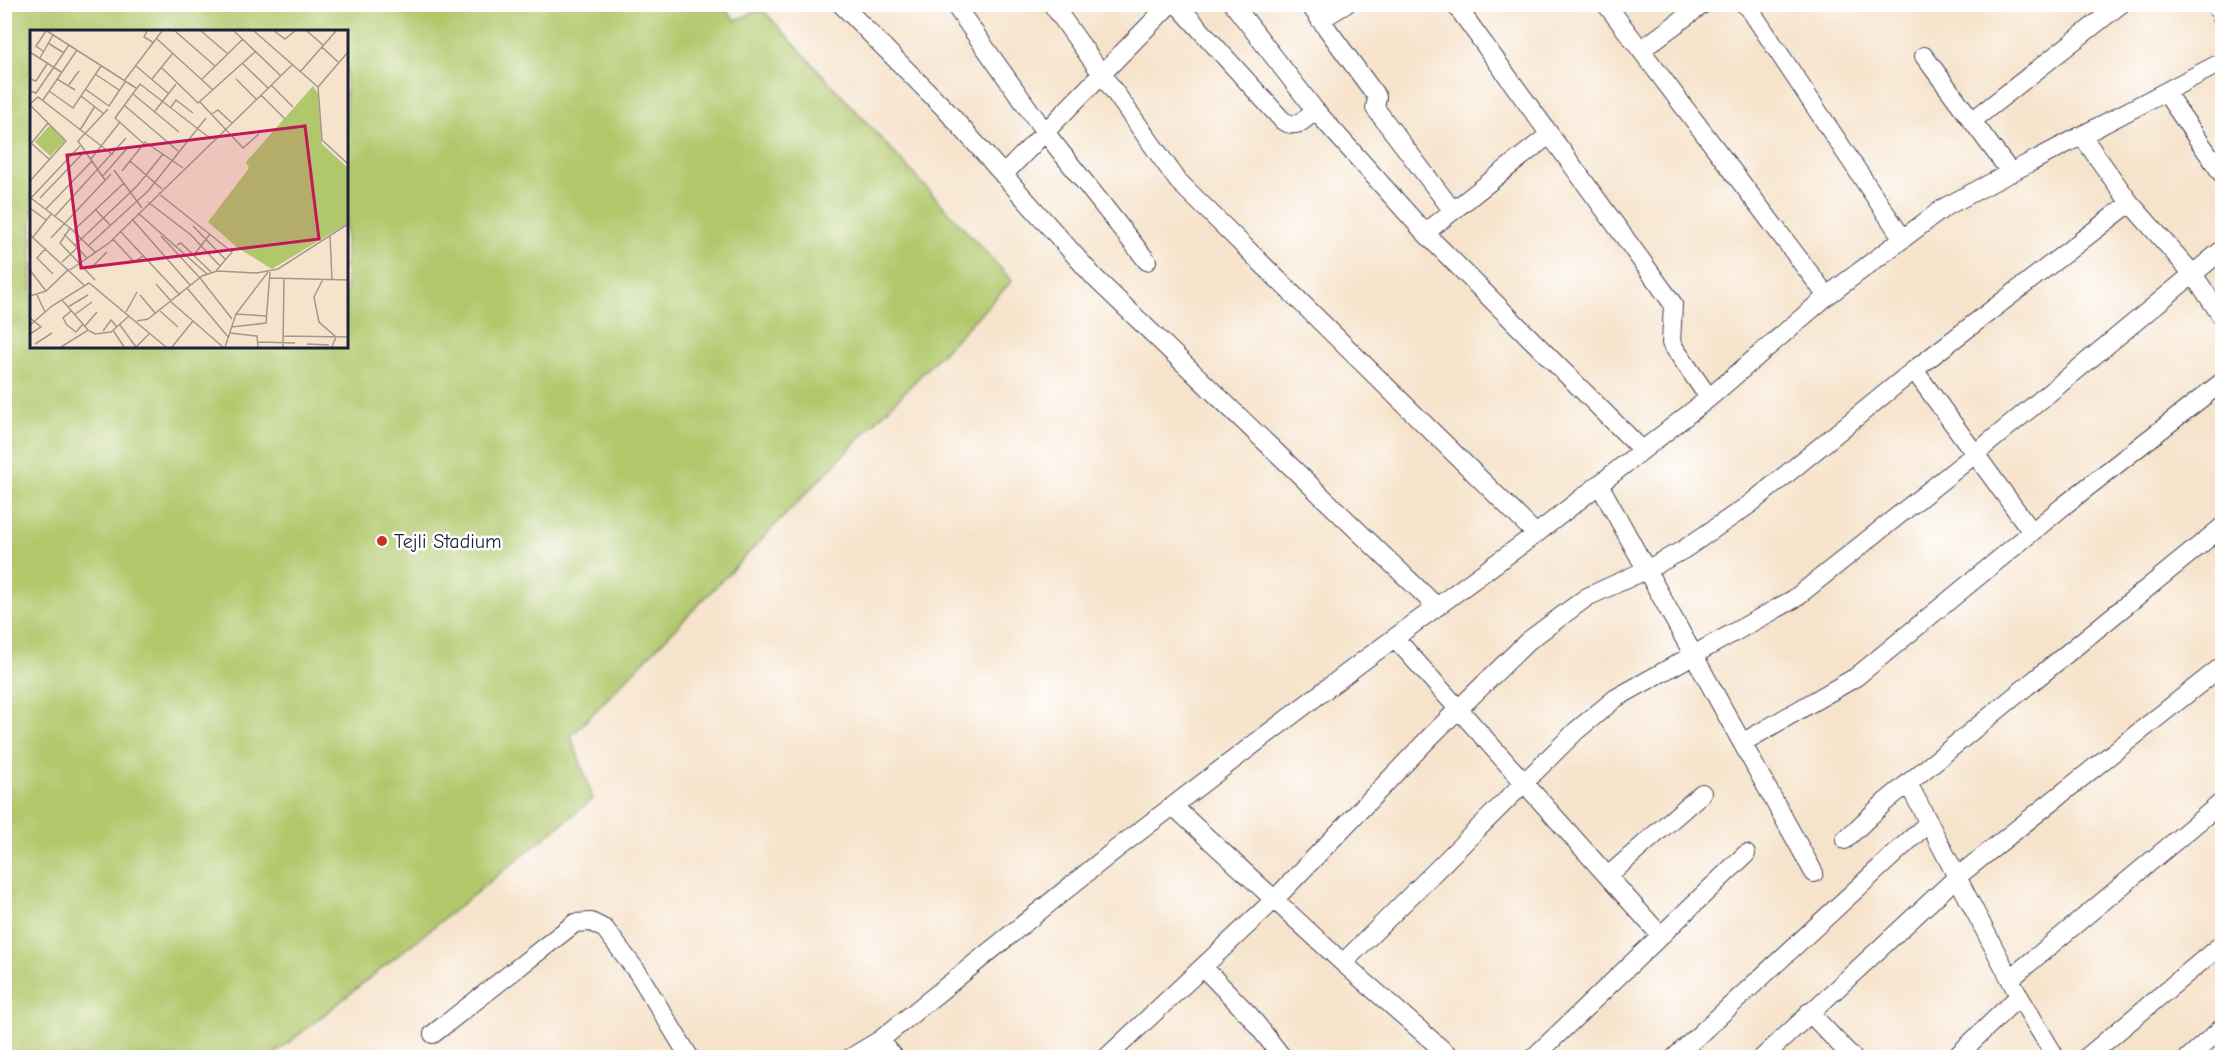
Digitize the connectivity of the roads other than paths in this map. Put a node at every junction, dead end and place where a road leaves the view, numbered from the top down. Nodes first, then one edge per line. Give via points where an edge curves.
1 (841, 4) edge
2 (954, 4) edge
3 (1052, 4) edge
4 (1170, 4) edge
5 (1177, 4) edge
6 (1233, 4) edge
7 (1309, 4) edge
8 (1346, 4) edge
9 (1455, 4) edge
10 (1606, 4) edge
11 (1703, 4) edge
12 (1744, 4) edge
13 (2121, 4) edge
14 (2215, 4) edge
15 (2223, 17) edge
16 (1320, 20) junction
17 (1641, 50) junction
18 (1924, 56) dead end
19 (2223, 62) edge
20 (1102, 74) junction
21 (2166, 93) junction
22 (1315, 110) junction
23 (1972, 121) junction
24 (1045, 132) junction
25 (1549, 135) junction
26 (2082, 136) junction
27 (2011, 173) junction
28 (2223, 174) edge
29 (1003, 175) junction
30 (2130, 203) junction
31 (1453, 211) junction
32 (1425, 233) junction
33 (1903, 238) junction
34 (2223, 250) edge
35 (1147, 261) dead end
36 (2193, 274) junction
37 (1827, 296) junction
38 (2223, 317) edge
39 (1914, 370) junction
40 (2223, 382) edge
41 (1708, 398) junction
42 (1642, 450) junction
43 (1975, 454) junction
44 (1599, 484) junction
45 (2223, 526) edge
46 (2032, 532) junction
47 (1536, 534) junction
48 (1646, 570) junction
49 (1437, 607) junction
50 (1395, 638) junction
51 (1694, 655) junction
52 (2223, 666) edge
53 (1458, 709) junction
54 (1742, 742) junction
55 (1524, 783) junction
56 (1908, 783) junction
57 (1702, 793) dead end
58 (2223, 801) edge
59 (1173, 806) junction
60 (1929, 822) junction
61 (1845, 840) dead end
62 (1746, 854) dead end
63 (1814, 873) dead end
64 (1608, 876) junction
65 (1957, 877) junction
66 (1275, 900) junction
67 (1661, 936) junction
68 (2223, 944) edge
69 (1343, 963) junction
70 (1203, 967) junction
71 (2015, 988) junction
72 (1809, 1012) junction
73 (2223, 1028) edge
74 (434, 1034) dead end
75 (880, 1041) junction
76 (690, 1058) edge
77 (850, 1058) edge
78 (896, 1058) edge
79 (1106, 1058) edge
80 (1283, 1058) edge
81 (1452, 1058) edge
82 (1533, 1058) edge
83 (1674, 1058) edge
84 (1762, 1058) edge
85 (1853, 1058) edge
86 (1955, 1058) edge
87 (2056, 1058) edge
88 (2086, 1058) edge
89 (2188, 1058) edge

1 - 29 street
2 - 24 street
3 - 20 street
4 - 20 street
5 - 22 street via 1283,122 1299,125
6 - 22 street
7 - 16 street
8 - 16 street
9 - 25 street
10 - 17 street
11 - 17 street
12 - 33 street
13 - 23 street
14 - 15 street
16 - 31 street via 1377,98 1375,108
17 - 37 street
18 - 23 street
19 - 21 street
20 - 24 street
20 - 47 street via 1178,181
21 - 26 street
21 - 28 street
22 - 32 street
23 - 27 street
24 - 29 street
24 - 35 street
25 - 31 street
25 - 41 street via 1672,304 1671,343
26 - 27 street
26 - 30 street
27 - 33 street via 1945,207
29 - 49 street via 1095,278
30 - 36 street
30 - 39 street
31 - 32 street
32 - 42 street
33 - 37 street
34 - 36 street
36 - 38 street
36 - 43 street
37 - 41 street
39 - 43 street
39 - 48 street via 1750,504
40 - 46 street
41 - 42 street
42 - 44 street
43 - 46 street
43 - 51 street via 1794,599
44 - 47 street
44 - 48 street
45 - 56 street
46 - 54 street via 1856,677
47 - 49 street
48 - 51 street
48 - 53 street via 1587,597 1528,641
49 - 50 street
50 - 53 street
50 - 59 street
51 - 54 street
51 - 55 street via 1616,698 1576,730
52 - 65 street
53 - 55 street
53 - 66 street
54 - 63 street
55 - 64 street
55 - 69 street
56 - 60 street
56 - 61 street
57 - 64 street
58 - 71 street
59 - 66 street
59 - 75 street
60 - 65 street
60 - 83 street
62 - 67 street
64 - 67 street
65 - 71 street
65 - 72 street
66 - 69 street
66 - 70 street
67 - 82 street
68 - 88 street
69 - 81 street
70 - 79 street
70 - 80 street
71 - 86 street
71 - 87 street
72 - 84 street
72 - 85 street
73 - 89 street
74 - 76 street via 575,923 591,922 605,929 638,973
75 - 77 street
75 - 78 street

